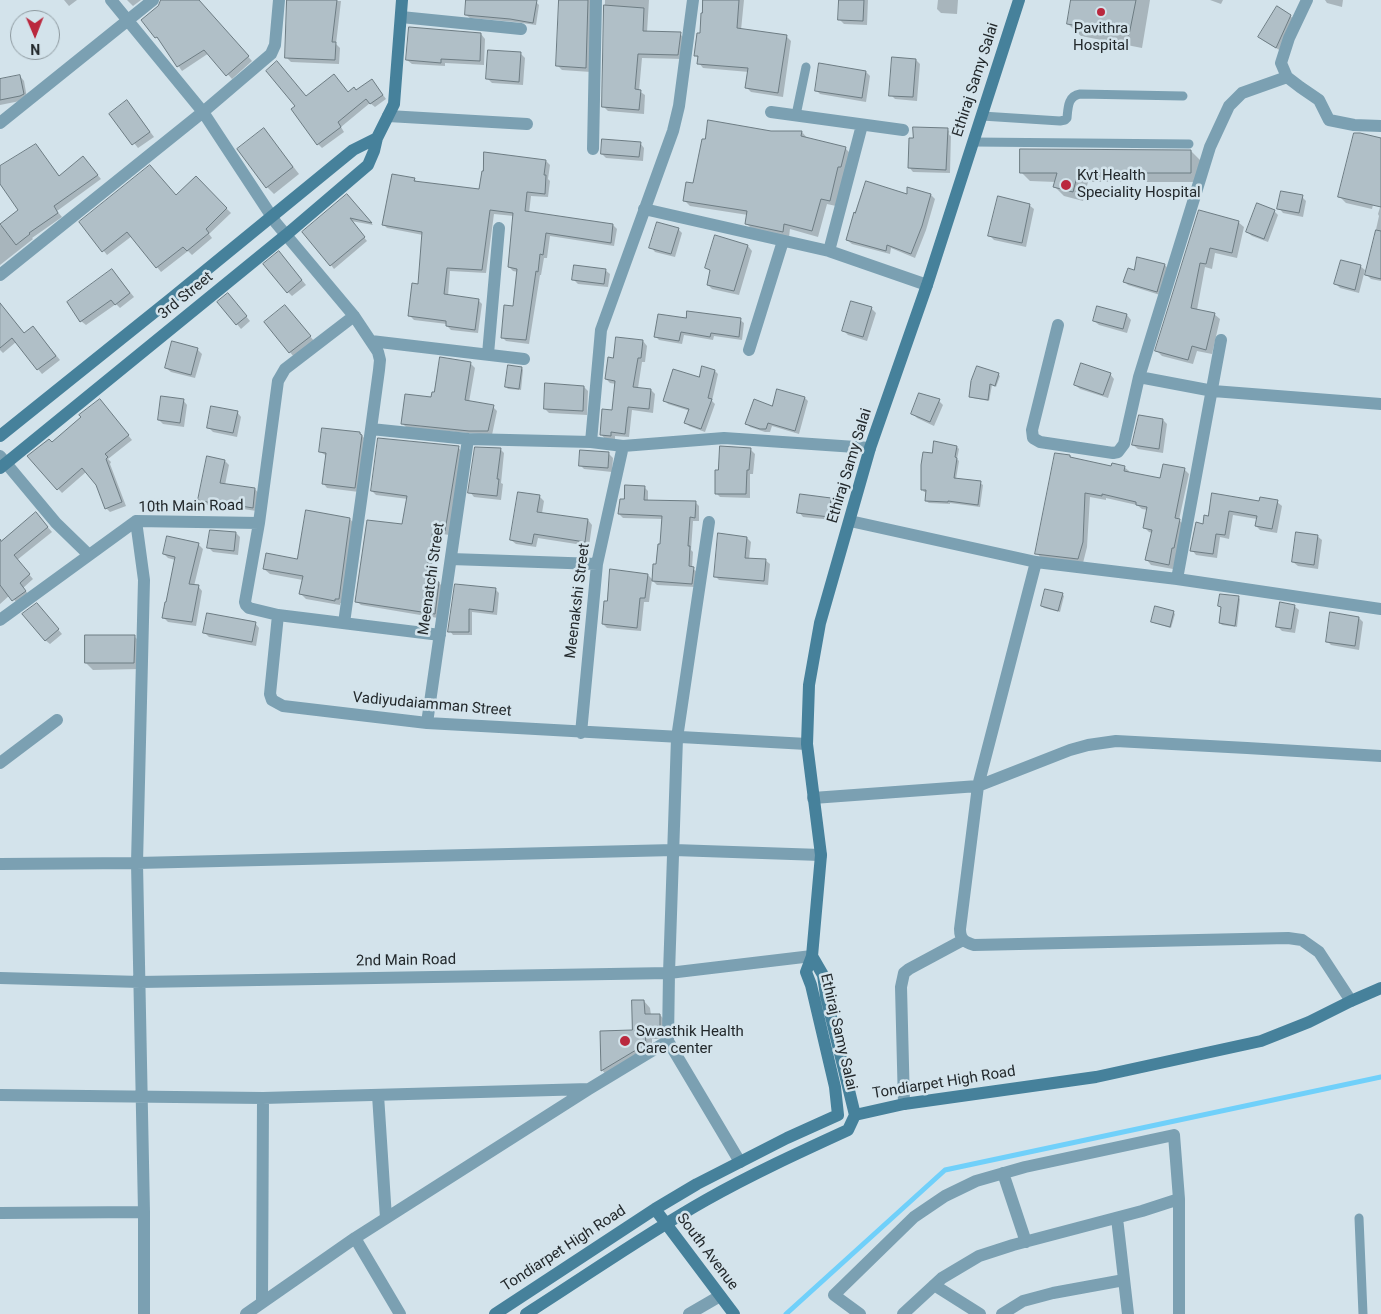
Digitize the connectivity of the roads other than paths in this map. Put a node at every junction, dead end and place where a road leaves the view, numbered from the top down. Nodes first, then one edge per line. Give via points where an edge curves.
1 (111, 0) edge
2 (153, 0) edge
3 (279, 0) edge
4 (402, 0) edge
5 (596, 0) edge
6 (693, 0) edge
7 (1019, 0) edge
8 (1307, 0) edge
9 (401, 17) junction
10 (128, 19) junction
11 (522, 30) dead end
12 (806, 67) dead end
13 (1287, 77) junction
14 (1183, 96) dead end
15 (203, 112) junction
16 (771, 112) dead end
17 (388, 116) junction
18 (796, 116) junction
19 (982, 116) junction
20 (0, 123) edge
21 (527, 124) dead end
22 (862, 125) junction
23 (1381, 126) edge
24 (902, 130) dead end
25 (376, 138) junction
26 (973, 142) junction
27 (1189, 144) dead end
28 (593, 148) dead end
29 (644, 209) junction
30 (272, 215) junction
31 (499, 228) dead end
32 (286, 235) junction
33 (783, 241) junction
34 (829, 251) junction
35 (0, 275) edge
36 (927, 285) junction
37 (354, 316) junction
38 (1058, 325) dead end
39 (1221, 340) dead end
40 (371, 341) junction
41 (749, 350) dead end
42 (488, 354) junction
43 (524, 359) dead end
44 (1139, 377) junction
45 (1212, 391) junction
46 (1381, 404) edge
47 (371, 429) junction
48 (0, 436) edge
49 (468, 439) junction
50 (591, 442) junction
51 (623, 446) junction
52 (870, 448) junction
53 (2, 462) edge
54 (136, 521) junction
55 (850, 521) junction
56 (710, 522) dead end
57 (260, 523) junction
58 (89, 555) junction
59 (451, 559) junction
60 (1036, 562) junction
61 (596, 564) junction
62 (1177, 579) junction
63 (1381, 609) edge
64 (278, 615) junction
65 (0, 620) edge
66 (344, 623) junction
67 (440, 635) junction
68 (57, 720) dead end
69 (428, 723) junction
70 (581, 732) junction
71 (677, 738) junction
72 (807, 744) junction
73 (1381, 756) edge
74 (0, 762) edge
75 (978, 786) junction
76 (813, 798) junction
77 (674, 850) junction
78 (821, 855) junction
79 (137, 863) junction
80 (0, 864) edge
81 (963, 940) junction
82 (812, 956) junction
83 (668, 973) junction
84 (0, 978) edge
85 (140, 982) junction
86 (1381, 988) edge
87 (1351, 1001) junction
88 (668, 1041) junction
89 (588, 1089) junction
90 (0, 1095) edge
91 (378, 1095) junction
92 (142, 1096) junction
93 (263, 1098) junction
94 (904, 1104) junction
95 (838, 1115) joint
96 (855, 1115) junction
97 (740, 1162) junction
98 (1003, 1173) junction
99 (1179, 1199) junction
100 (655, 1209) junction
101 (144, 1212) junction
102 (0, 1213) edge
103 (386, 1218) junction
104 (1117, 1218) junction
105 (1359, 1218) dead end
106 (666, 1224) junction
107 (355, 1238) junction
108 (1026, 1242) junction
109 (1124, 1280) junction
110 (934, 1286) junction
111 (720, 1296) junction
112 (262, 1303) junction
113 (144, 1314) edge
114 (246, 1314) edge
115 (400, 1314) edge
116 (495, 1314) edge
117 (526, 1314) edge
118 (689, 1314) edge
119 (734, 1314) edge
120 (860, 1314) edge
121 (902, 1314) edge
122 (980, 1314) edge
123 (1002, 1314) edge
124 (1128, 1314) edge
125 (1179, 1314) edge
126 (1363, 1314) edge

1 - 10 street
2 - 10 street
3 - 15 street via 275,45 271,54
4 - 9 main road, 3rd Street
5 - 28 street
6 - 29 street via 679,106
7 - 19 main road, Ethiraj Samy Salai
8 - 13 street via 1281,63
9 - 11 street
9 - 17 main road, 3rd Street via 394,104
10 - 15 street
10 - 20 street
12 - 18 lane
13 - 23 street via 1319,100 1329,120
13 - 44 street via 1242,93 1220,124 1210,147
14 - 19 lane via 1080,94 1071,98 1066,118 1060,122
15 - 30 street
15 - 35 street
16 - 18 street
17 - 21 street
17 - 25 main road, 3rd Street
18 - 22 street
19 - 26 main road, Ethiraj Samy Salai
22 - 24 street
22 - 34 street
25 - 30 main road, 3rd Street via 354,150
25 - 32 main road, 3rd Street via 368,165
26 - 27 lane
26 - 36 main road, Ethiraj Samy Salai
29 - 33 street
29 - 50 street via 601,330
30 - 32 street
30 - 48 main road, 3rd Street
31 - 42 street
32 - 37 street
32 - 53 main road, 3rd Street
33 - 34 street
33 - 41 street
34 - 36 street
36 - 52 main road, Ethiraj Samy Salai
37 - 40 street
37 - 57 street, 10th Main Road via 285,369 278,381
38 - 44 street via 1032,430 1035,440 1118,452 1124,444
39 - 45 street
40 - 42 street
40 - 47 street via 380,360
42 - 43 street
44 - 45 street
45 - 46 street
45 - 62 street
47 - 49 street
47 - 66 street
49 - 50 street
49 - 59 street, Meenatchi Street
50 - 51 street
51 - 52 street via 724,438
51 - 61 street, Meenakshi Street
52 - 55 main road, Ethiraj Samy Salai
53 - 58 street
54 - 57 street, 10th Main Road
54 - 58 street, 10th Main Road
54 - 79 street via 144,580
55 - 60 street
55 - 72 main road, Ethiraj Samy Salai via 820,623 809,685
56 - 71 street
57 - 64 street via 245,602 249,608
58 - 65 street, 10th Main Road
59 - 61 street
59 - 67 street, Meenatchi Street
60 - 62 street
60 - 75 street
61 - 70 street, Meenakshi Street
62 - 63 street
64 - 66 street
64 - 69 street, Vadiyudaiamman Street via 270,694 277,704
66 - 67 street
67 - 69 street, Meenatchi Street
68 - 74 street
69 - 70 street, Vadiyudaiamman Street
70 - 71 street, Vadiyudaiamman Street
71 - 72 street, Vadiyudaiamman Street
71 - 77 street
72 - 76 main road, Ethiraj Samy Salai
73 - 75 street via 1116,742 1070,750
75 - 76 street
75 - 81 street via 960,929
76 - 78 main road, Ethiraj Samy Salai
77 - 78 street
77 - 79 street
77 - 83 street
78 - 82 main road, Ethiraj Samy Salai
79 - 80 street
79 - 85 street
81 - 87 street via 974,945 1302,940 1319,952
81 - 94 street via 904,974 901,987
82 - 83 street, 2nd Main Road
82 - 95 main road, Ethiraj Samy Salai via 806,972 835,1087
82 - 96 main road, Ethiraj Samy Salai via 823,975
83 - 85 street, 2nd Main Road
83 - 88 street
84 - 85 street, 2nd Main Road
85 - 92 street
86 - 87 main road, Tondiarpet High Road
87 - 94 main road, Tondiarpet High Road via 1310,1022 1261,1041 1096,1077
88 - 89 street
88 - 97 street
89 - 91 street
89 - 103 street
90 - 92 street
91 - 93 street
91 - 103 street
92 - 93 street
92 - 101 street
93 - 112 street
94 - 96 main road, Tondiarpet High Road
95 - 97 main road, Tondiarpet High Road
96 - 106 main road, Tondiarpet High Road via 848,1130 799,1152
97 - 100 main road, Tondiarpet High Road
98 - 99 street via 1174,1135
98 - 108 street
98 - 120 street via 976,1181 945,1196 914,1217 834,1295
99 - 104 street
99 - 125 street
100 - 106 main road, South Avenue
100 - 116 main road, Tondiarpet High Road
101 - 102 street
101 - 113 street
103 - 107 street
104 - 108 street
104 - 109 street
105 - 126 lane
106 - 111 main road, South Avenue
106 - 117 main road, Tondiarpet High Road
107 - 112 street
107 - 115 street
108 - 110 street via 979,1256
109 - 123 street via 1024,1300
109 - 124 street
110 - 121 street
110 - 122 street
111 - 118 street
111 - 119 main road, South Avenue
112 - 114 street

